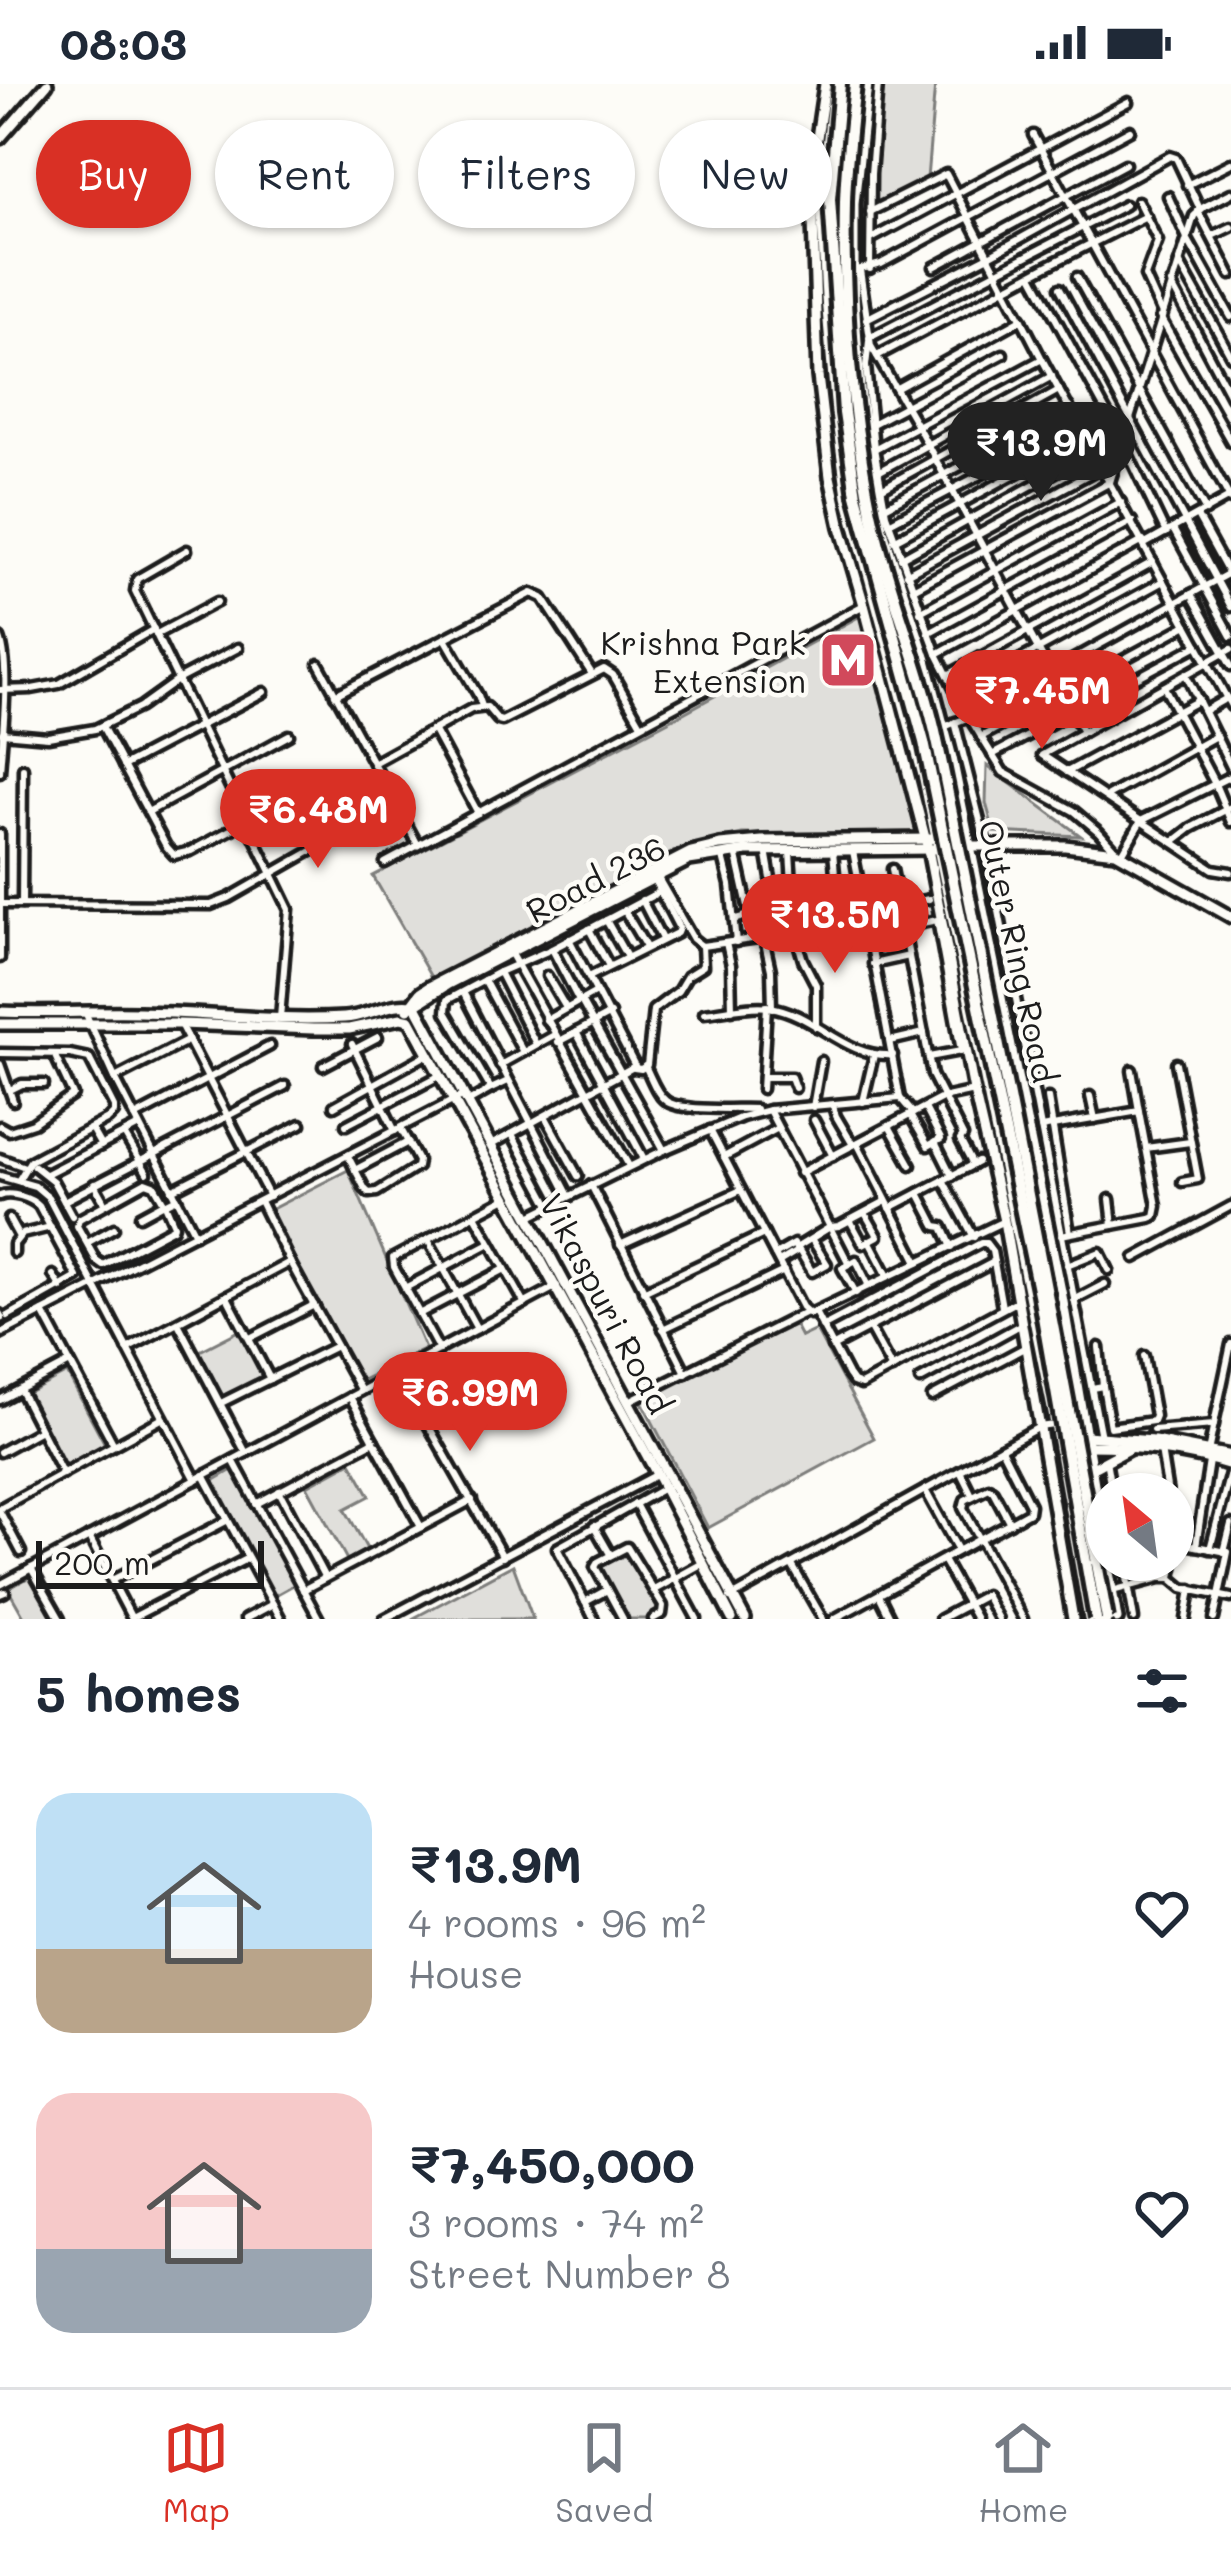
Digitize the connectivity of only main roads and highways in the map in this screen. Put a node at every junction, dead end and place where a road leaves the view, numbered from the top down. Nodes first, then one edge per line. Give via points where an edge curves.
1 (833, 84) edge
2 (855, 84) edge
3 (1093, 1619) edge
4 (1108, 1619) edge

1 - 3 main road, Outer Ring Road, bridge via 830,199 856,495 924,742 1040,1294
2 - 4 main road, Outer Ring Road, bridge via 846,296 867,492 937,739

